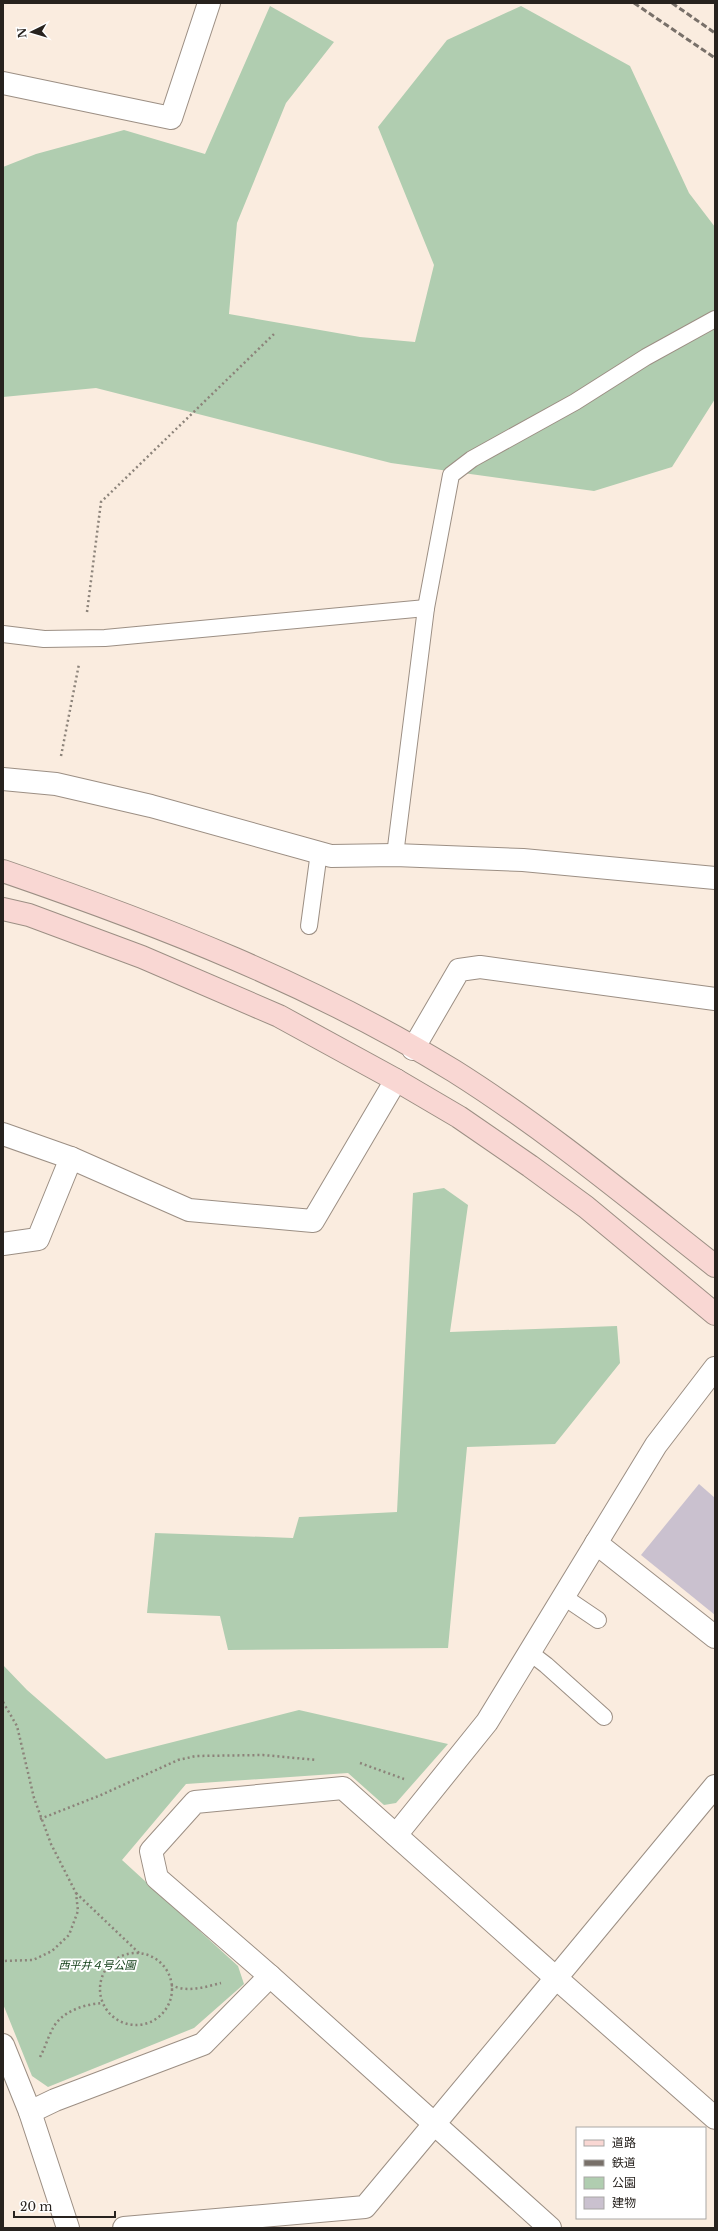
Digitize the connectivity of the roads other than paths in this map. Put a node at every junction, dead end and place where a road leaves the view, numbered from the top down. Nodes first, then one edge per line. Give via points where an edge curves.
1 (210, 3) edge
2 (3, 82) edge
3 (715, 319) edge
4 (426, 608) junction
5 (3, 634) edge
6 (3, 779) edge
7 (319, 852) junction
8 (395, 855) junction
9 (3, 871) edge
10 (715, 878) edge
11 (3, 909) edge
12 (309, 926) dead end
13 (715, 999) edge
14 (413, 1049) junction
15 (396, 1080) junction
16 (3, 1134) edge
17 (71, 1158) junction
18 (3, 1244) edge
19 (715, 1266) edge
20 (715, 1314) edge
21 (715, 1368) edge
22 (596, 1543) junction
23 (564, 1597) junction
24 (598, 1620) dead end
25 (715, 1637) edge
26 (529, 1652) junction
27 (604, 1717) dead end
28 (715, 1786) edge
29 (396, 1835) junction
30 (270, 1976) junction
31 (556, 1978) junction
32 (3, 2045) edge
33 (30, 2112) junction
34 (715, 2118) edge
35 (434, 2125) junction
36 (68, 2228) edge
37 (124, 2228) edge
38 (550, 2228) edge

1 - 2 street via 171,118
3 - 4 lane via 646,357 575,402 451,474
4 - 5 lane via 105,638 44,639
4 - 8 lane
6 - 7 street via 56,784 151,806
7 - 8 street via 331,856
7 - 12 lane
8 - 10 street via 523,860
9 - 14 street via 120,912 255,966 361,1018
11 - 15 street via 29,915 142,957 271,1012
13 - 14 street via 480,967 459,970
14 - 19 street via 454,1072 544,1133
15 - 17 street via 313,1221 189,1210
15 - 20 street via 459,1117 586,1207
16 - 17 street
17 - 18 street via 38,1239
21 - 22 street via 656,1445
22 - 23 street
22 - 25 street
23 - 24 lane
23 - 26 street
26 - 27 lane
26 - 29 street via 487,1722
28 - 31 street
29 - 30 street via 343,1788 195,1802 150,1852 157,1878
29 - 31 street
30 - 33 street via 203,2044 55,2100
30 - 35 street
31 - 34 street
31 - 35 street
32 - 33 street
33 - 36 street
35 - 37 street via 365,2207
35 - 38 street

